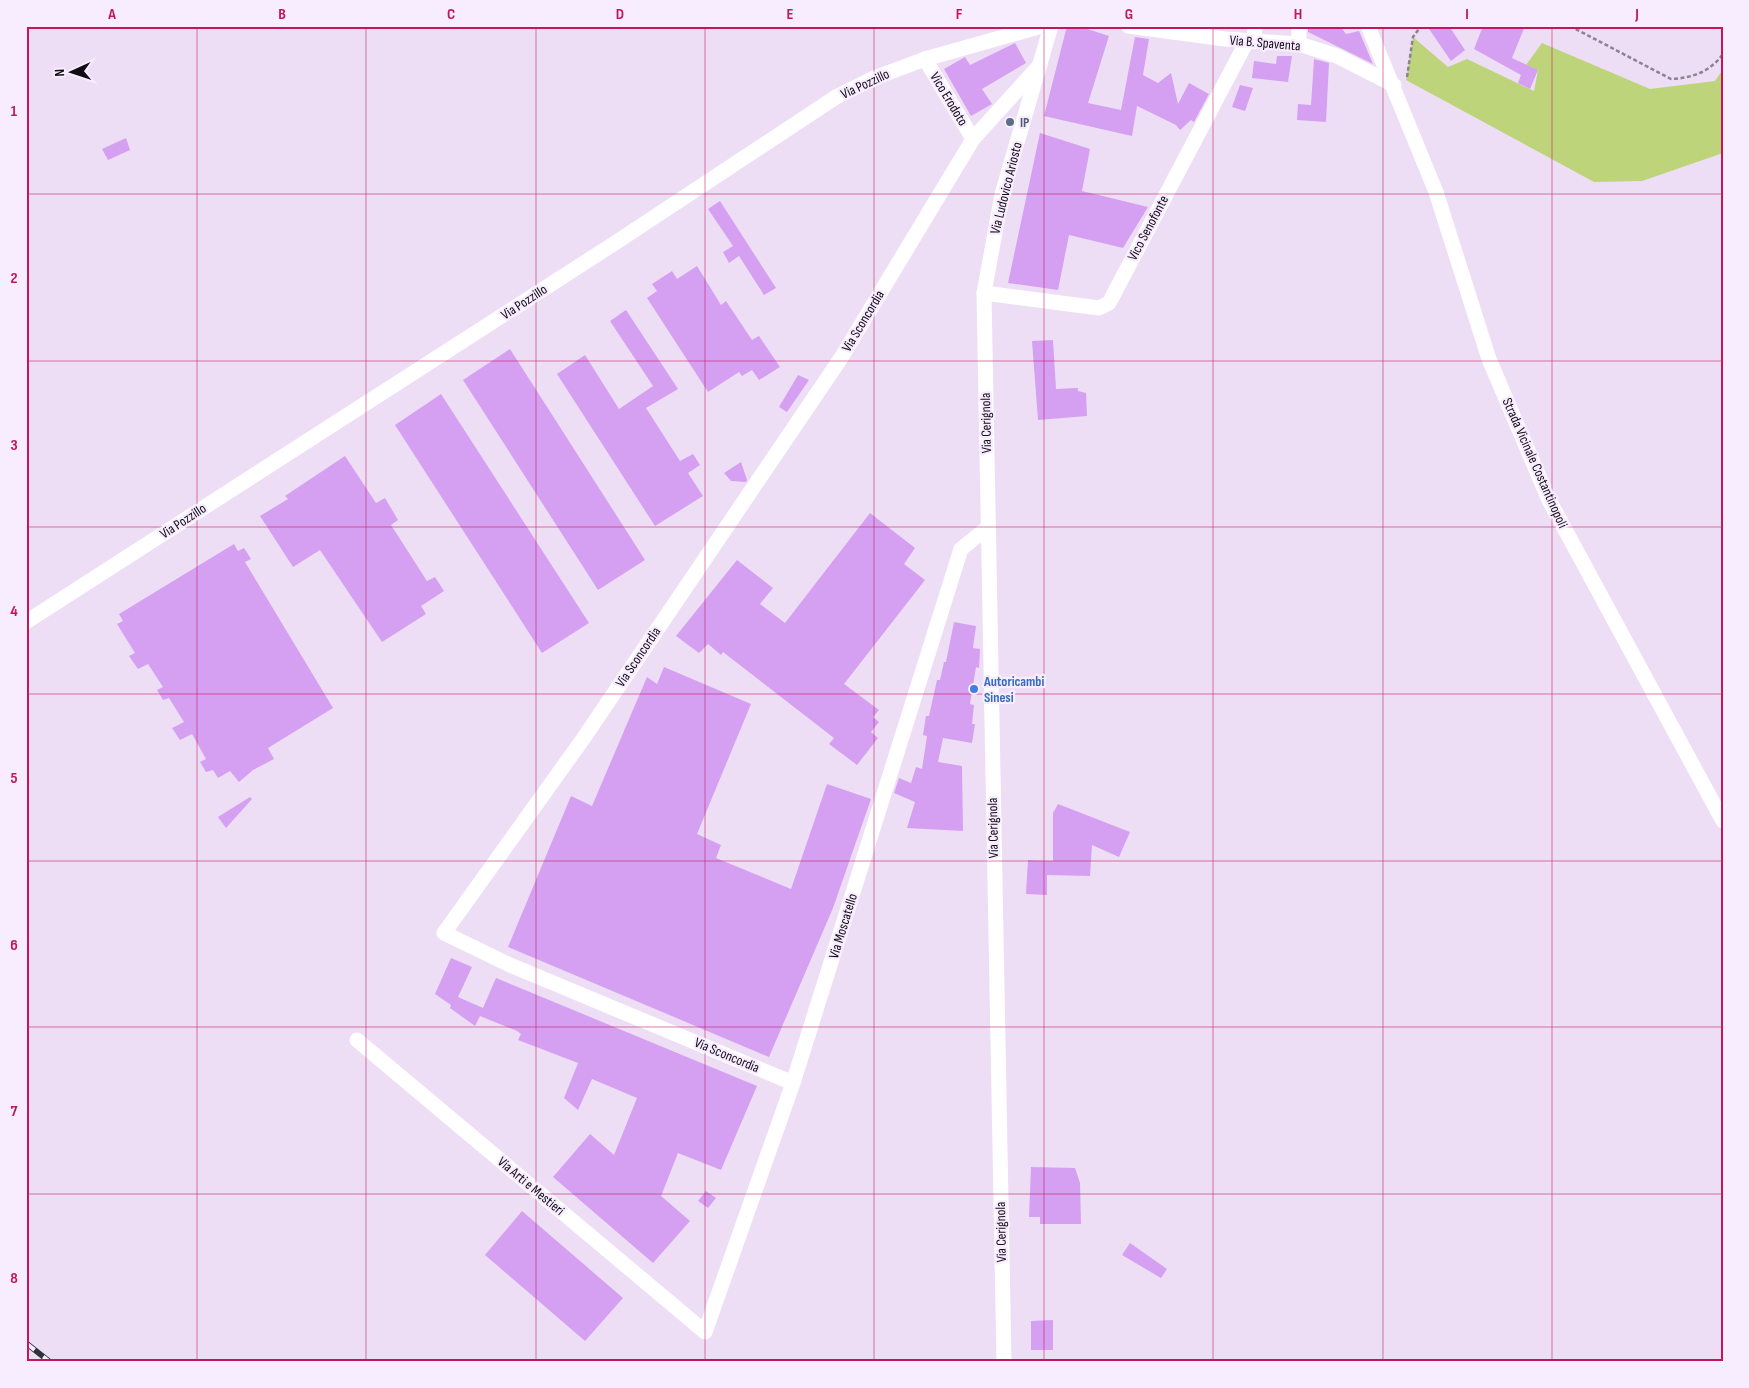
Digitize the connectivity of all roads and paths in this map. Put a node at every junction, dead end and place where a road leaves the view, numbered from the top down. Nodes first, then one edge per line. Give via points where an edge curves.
1 (1042, 26) edge
2 (1051, 26) edge
3 (1128, 26) edge
4 (1255, 26) edge
5 (1299, 26) edge
6 (1368, 26) edge
7 (1421, 26) edge
8 (1570, 26) edge
9 (1226, 33) edge
10 (1251, 42) junction
11 (1299, 44) junction
12 (1723, 54) edge
13 (925, 59) junction
14 (1040, 65) junction
15 (1394, 85) junction
16 (973, 140) junction
17 (984, 293) junction
18 (987, 528) junction
19 (26, 622) edge
20 (1723, 821) edge
21 (357, 1040) dead end
22 (793, 1083) junction
23 (705, 1332) joint
24 (1004, 1362) edge

1 - 13 street, Via Pozzillo
2 - 14 street, Via Ludovico Ariosto
3 - 9 street, Via B. Spaventa
4 - 10 street
5 - 11 street
6 - 15 street, Strada Vicinale Costantinopoli
7 - 15 path via 1413,37 1406,80
8 - 12 path via 1671,79 1706,71 1716,65
9 - 10 street, Via B. Spaventa
10 - 11 street, Via B. Spaventa
10 - 17 street, Vico Senofonte via 1109,303 1099,308
11 - 15 street, Via B. Spaventa via 1337,56
13 - 16 street, Vico Erodoto
13 - 19 street, Via Pozzillo via 874,78 836,97
14 - 16 street, Via Sconcordia
14 - 17 street, Via Ludovico Ariosto via 1002,194
15 - 20 street, Strada Vicinale Costantinopoli via 1436,192 1489,359 1549,500
16 - 22 street, Via Sconcordia via 841,358 583,739 444,933 510,965
17 - 18 street, Via Cerignola
18 - 22 street, Via Moscatello via 961,549
18 - 24 street, Via Cerignola
21 - 23 street, Via Arti e Mestieri
22 - 23 street, Via Moscatello

